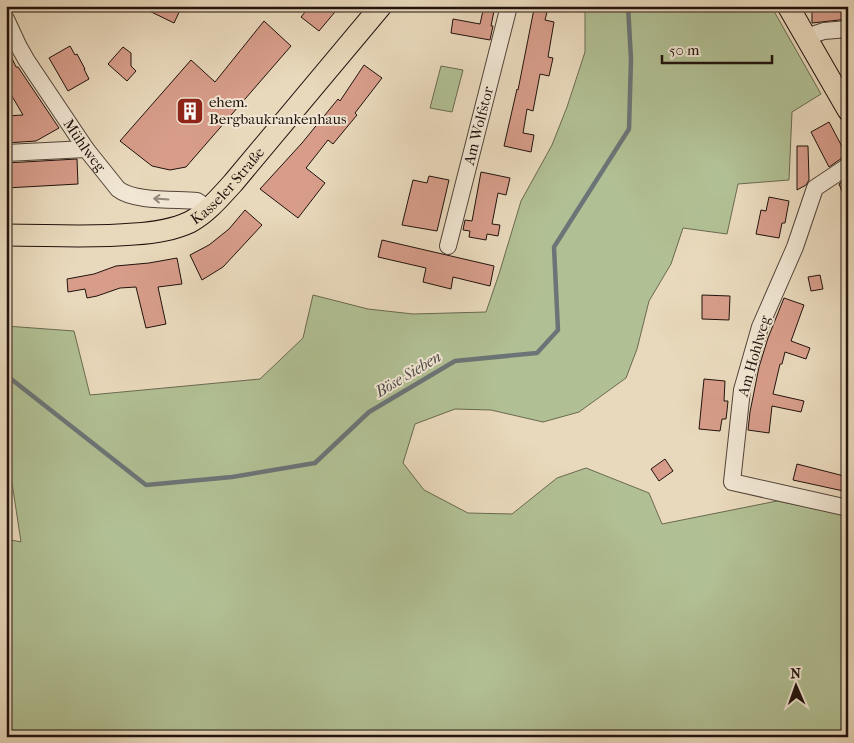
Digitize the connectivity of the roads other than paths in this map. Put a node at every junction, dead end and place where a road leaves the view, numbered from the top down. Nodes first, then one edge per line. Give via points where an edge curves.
1 (381, 6) edge
2 (509, 6) edge
3 (788, 6) edge
4 (6, 18) edge
5 (848, 29) edge
6 (806, 37) junction
7 (848, 110) edge
8 (86, 149) junction
9 (6, 153) edge
10 (848, 166) edge
11 (207, 209) junction
12 (6, 235) edge
13 (448, 246) dead end
14 (848, 508) edge

1 - 11 main road, Kasseler Straße
2 - 13 street, Am Wolfstor
3 - 6 main road
4 - 8 street, Mühlweg via 27,61
5 - 6 street via 824,30
6 - 7 main road
8 - 9 street
11 -> 8 street, Mühlweg via 195,201 125,194
10 - 14 street, Am Hohlweg via 816,188 795,247 760,327 742,390 732,482
11 - 12 main road, Kasseler Straße via 182,225 140,234

